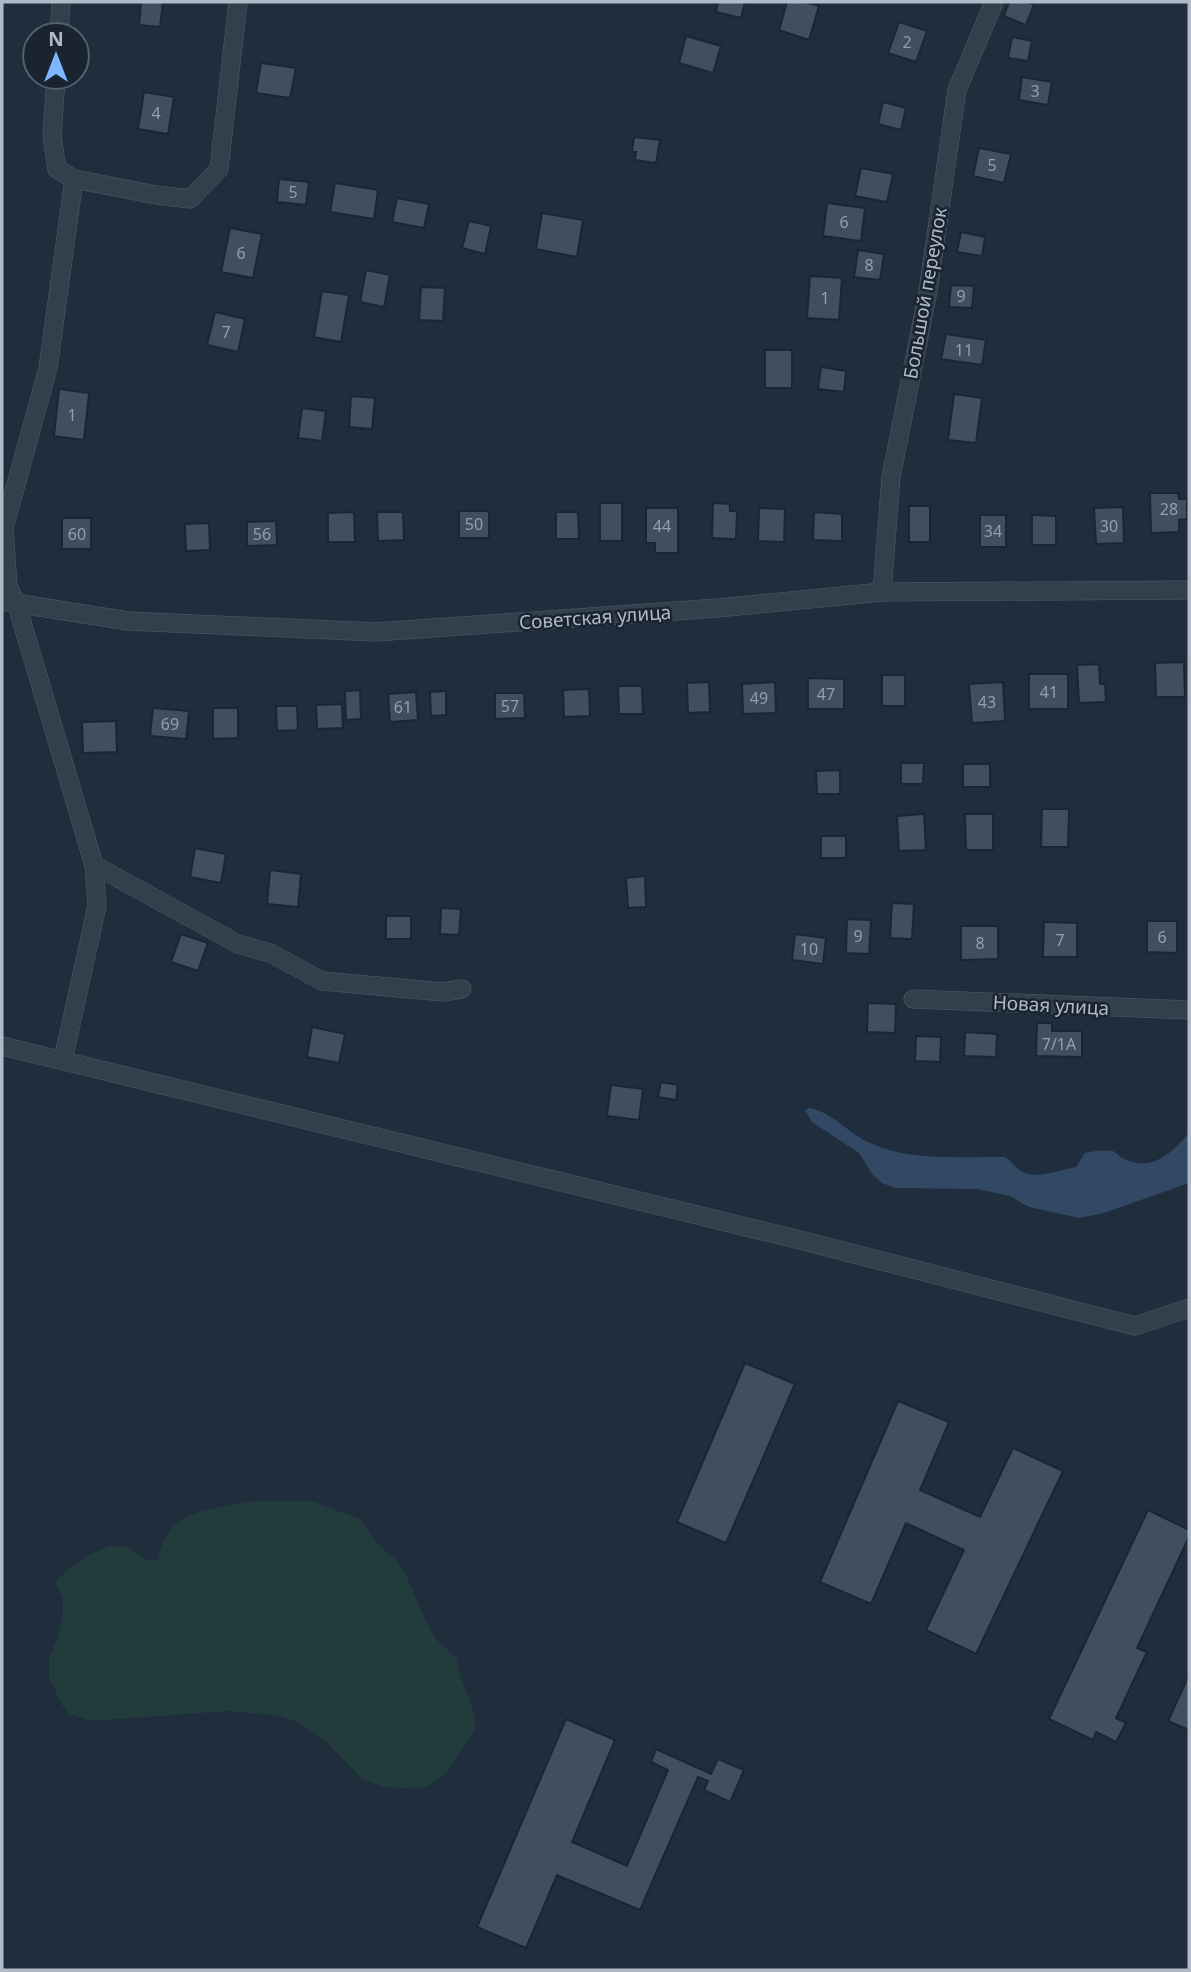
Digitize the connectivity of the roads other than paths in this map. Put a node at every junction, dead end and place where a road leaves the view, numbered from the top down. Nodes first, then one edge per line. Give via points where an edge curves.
1 (61, 2) edge
2 (238, 2) edge
3 (995, 2) edge
4 (60, 21) edge
5 (55, 91) edge
6 (74, 179) junction
7 (1189, 590) edge
8 (881, 592) junction
9 (9, 602) edge
10 (94, 865) junction
11 (462, 989) dead end
12 (913, 999) dead end
13 (1189, 1010) edge
14 (2, 1046) edge
15 (63, 1060) junction
16 (1189, 1308) edge

1 - 4 street
2 - 6 street via 219,169 190,199
3 - 8 street, Большой переулок via 957,90 928,291 891,477
5 - 6 street via 52,137 57,169
6 - 9 street via 48,368 4,528
7 - 8 street, Советская улица
8 - 9 street, Советская улица via 376,632 128,621
9 - 10 street
10 - 11 street via 239,944 270,953 322,981 443,992
10 - 15 street via 97,906
12 - 13 street, Новая улица
14 - 15 street
15 - 16 street via 1135,1326

